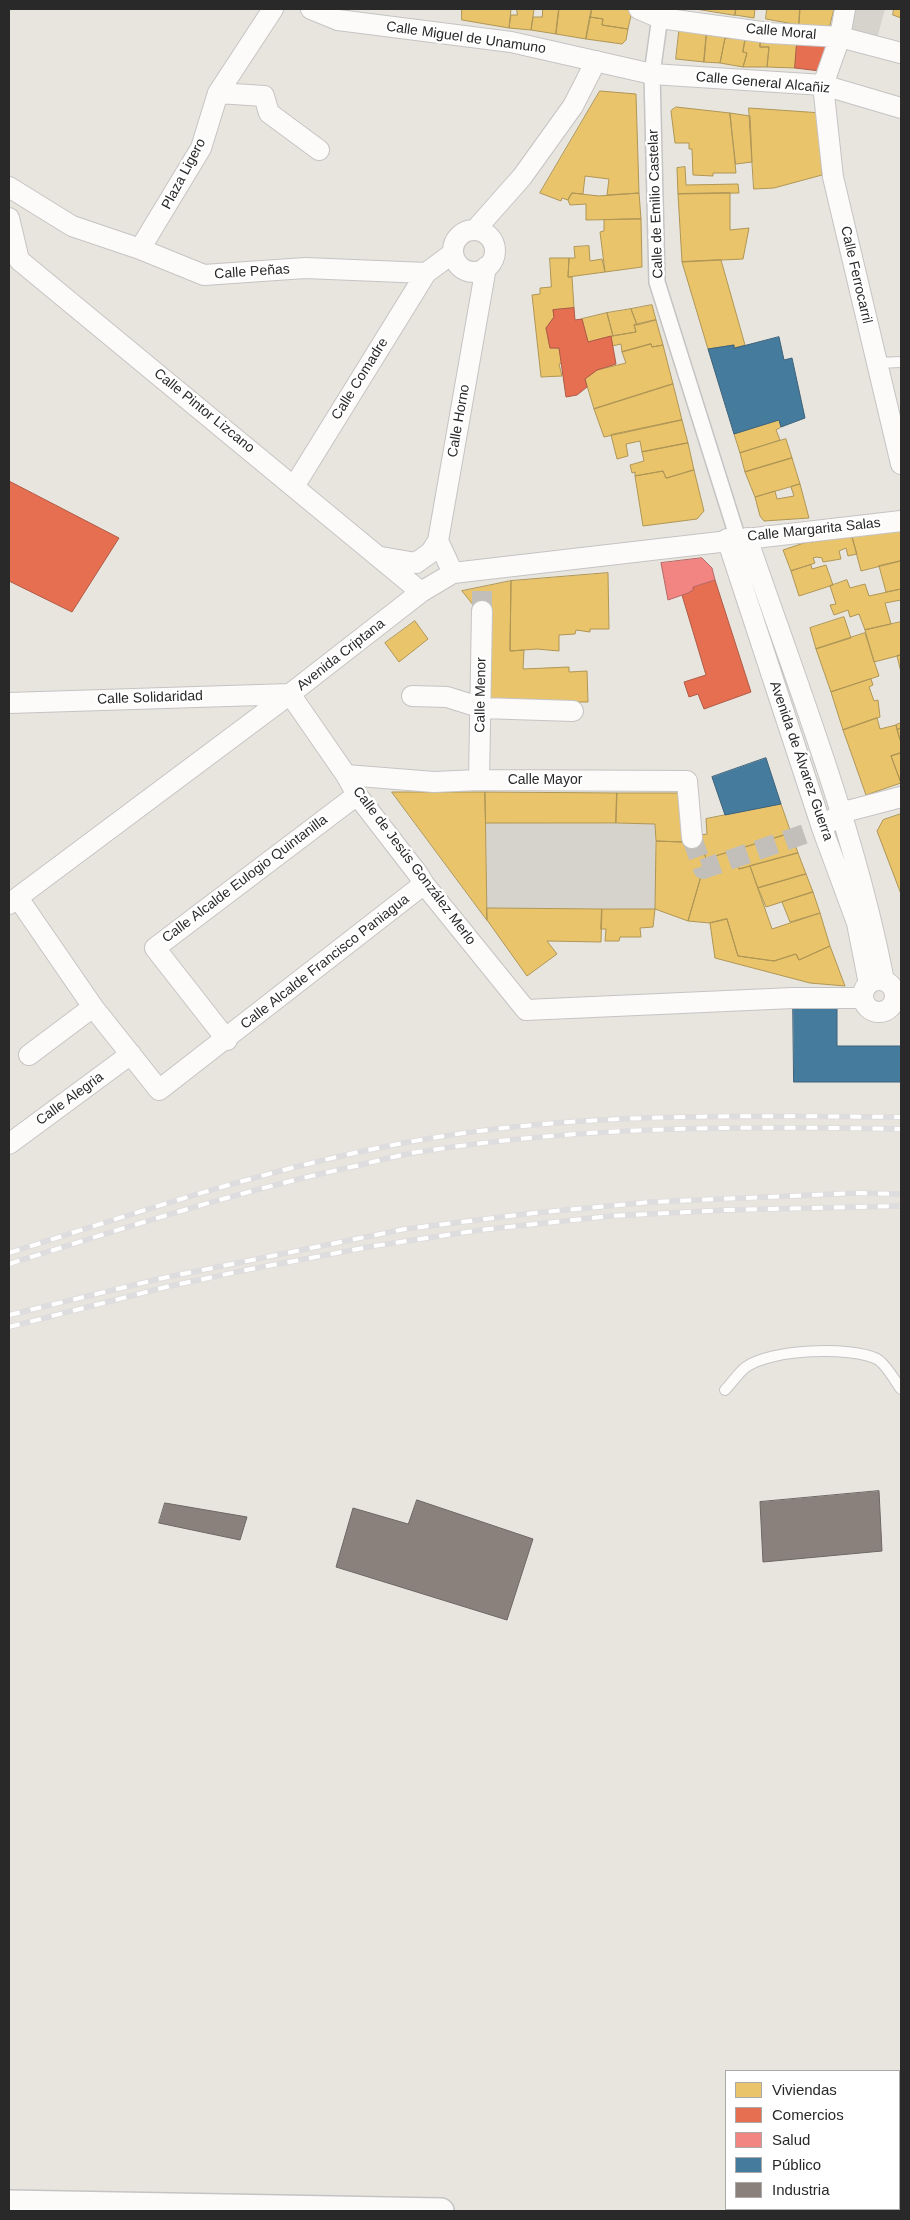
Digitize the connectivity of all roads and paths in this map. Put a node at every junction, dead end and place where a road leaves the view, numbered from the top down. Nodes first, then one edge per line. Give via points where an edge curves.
1 (273, 9) edge
2 (311, 9) edge
3 (639, 9) edge
4 (845, 9) edge
5 (660, 14) edge
6 (840, 37) junction
7 (901, 54) edge
8 (596, 61) junction
9 (652, 74) junction
10 (823, 85) junction
11 (218, 93) junction
12 (901, 108) edge
13 (319, 150) dead end
14 (9, 186) edge
15 (9, 218) edge
16 (483, 234) junction
17 (140, 249) junction
18 (453, 253) junction
19 (14, 261) edge
20 (486, 267) junction
21 (426, 273) junction
22 (901, 362) edge
23 (877, 363) junction
24 (901, 464) edge
25 (295, 486) junction
26 (901, 521) edge
27 (737, 539) junction
28 (438, 541) junction
29 (379, 557) junction
30 (453, 572) junction
31 (421, 592) junction
32 (482, 610) tunnel mouth
33 (290, 694) junction
34 (412, 696) dead end
35 (9, 703) edge
36 (482, 708) junction
37 (573, 712) dead end
38 (346, 775) junction
39 (479, 780) junction
40 (357, 794) junction
41 (901, 797) edge
42 (840, 813) junction
43 (822, 828) junction
44 (692, 838) tunnel mouth
45 (424, 884) junction
46 (13, 901) edge
47 (872, 988) junction
48 (93, 1007) junction
49 (227, 1040) junction
50 (131, 1054) junction
51 (28, 1055) dead end
52 (9, 1144) edge
53 (901, 1389) edge
54 (725, 1390) dead end
55 (9, 2203) edge
56 (442, 2211) edge

1 - 11 street, Plaza Ligero
2 - 8 street, Calle Miguel de Unamuno via 338,20 511,42
3 - 5 street, Calle Moral
4 - 6 street
5 - 6 street, Calle Moral via 769,33
5 - 9 street, Calle de Emilio Castelar
6 - 7 street, Calle Moral
6 - 10 street
8 - 9 street, Calle Miguel de Unamuno
8 - 16 street via 573,106
9 - 10 street, Calle General Alcañiz
9 - 27 street, Calle de Emilio Castelar via 657,282
10 - 12 street, Calle General Alcañiz
10 - 23 street, Calle Ferrocarril via 833,177
11 - 13 street via 264,96 269,113
11 - 17 street, Plaza Ligero via 201,148
14 - 17 street, Calle Peñas via 72,226
15 - 19 street, Calle Pintor Lizcano
16 - 18 street via 461,234
16 - 20 street via 495,251
17 - 21 street, Calle Peñas via 204,275 305,268
18 - 20 street via 466,270 480,271
18 - 21 street
19 - 25 street, Calle Pintor Lizcano
20 - 28 street, Calle Horno
21 - 25 street, Calle Comadre
22 - 23 lane
23 - 24 street, Calle Ferrocarril
25 - 29 street, Calle Pintor Lizcano
26 - 27 street, Calle Margarita Salas
27 - 30 street, Avenida Criptana via 482,578
27 - 42 street, Avenida de Álvarez Guerra
27 - 43 street, Avenida de Álvarez Guerra
28 - 29 street via 430,553 416,564
28 - 30 street
29 - 31 street, Calle Pintor Lizcano
30 - 31 street, Avenida Criptana
31 - 33 street, Avenida Criptana
32 - 36 street, Calle Menor
33 - 35 street, Calle Solidaridad
33 - 38 street, Calle de Jesús González Merlo
33 - 46 street, Avenida Criptana
34 - 36 street via 447,697
36 - 37 street
36 - 39 street, Calle Menor
38 - 39 street, Calle Mayor via 434,782
38 - 40 street, Calle de Jesús González Merlo
39 - 44 street, Calle Mayor via 687,781
40 - 45 street, Calle de Jesús González Merlo
40 - 49 street, Calle Alcalde Eulogio Quintanilla via 155,948
41 - 42 street
42 - 43 street
42 - 47 street, Avenida de Álvarez Guerra via 872,919
43 - 47 street, Avenida de Álvarez Guerra via 857,922
45 - 47 street, Calle de Jesús González Merlo via 526,1010 794,998
45 - 49 street, Calle Alcalde Francisco Paniagua
46 - 48 street
48 - 50 street
48 - 51 street
49 - 50 street, Calle Alcalde Francisco Paniagua via 159,1090
50 - 52 street, Calle Alegria
53 - 54 lane via 879,1360 851,1350 822,1350 772,1357 746,1367
55 - 56 street

